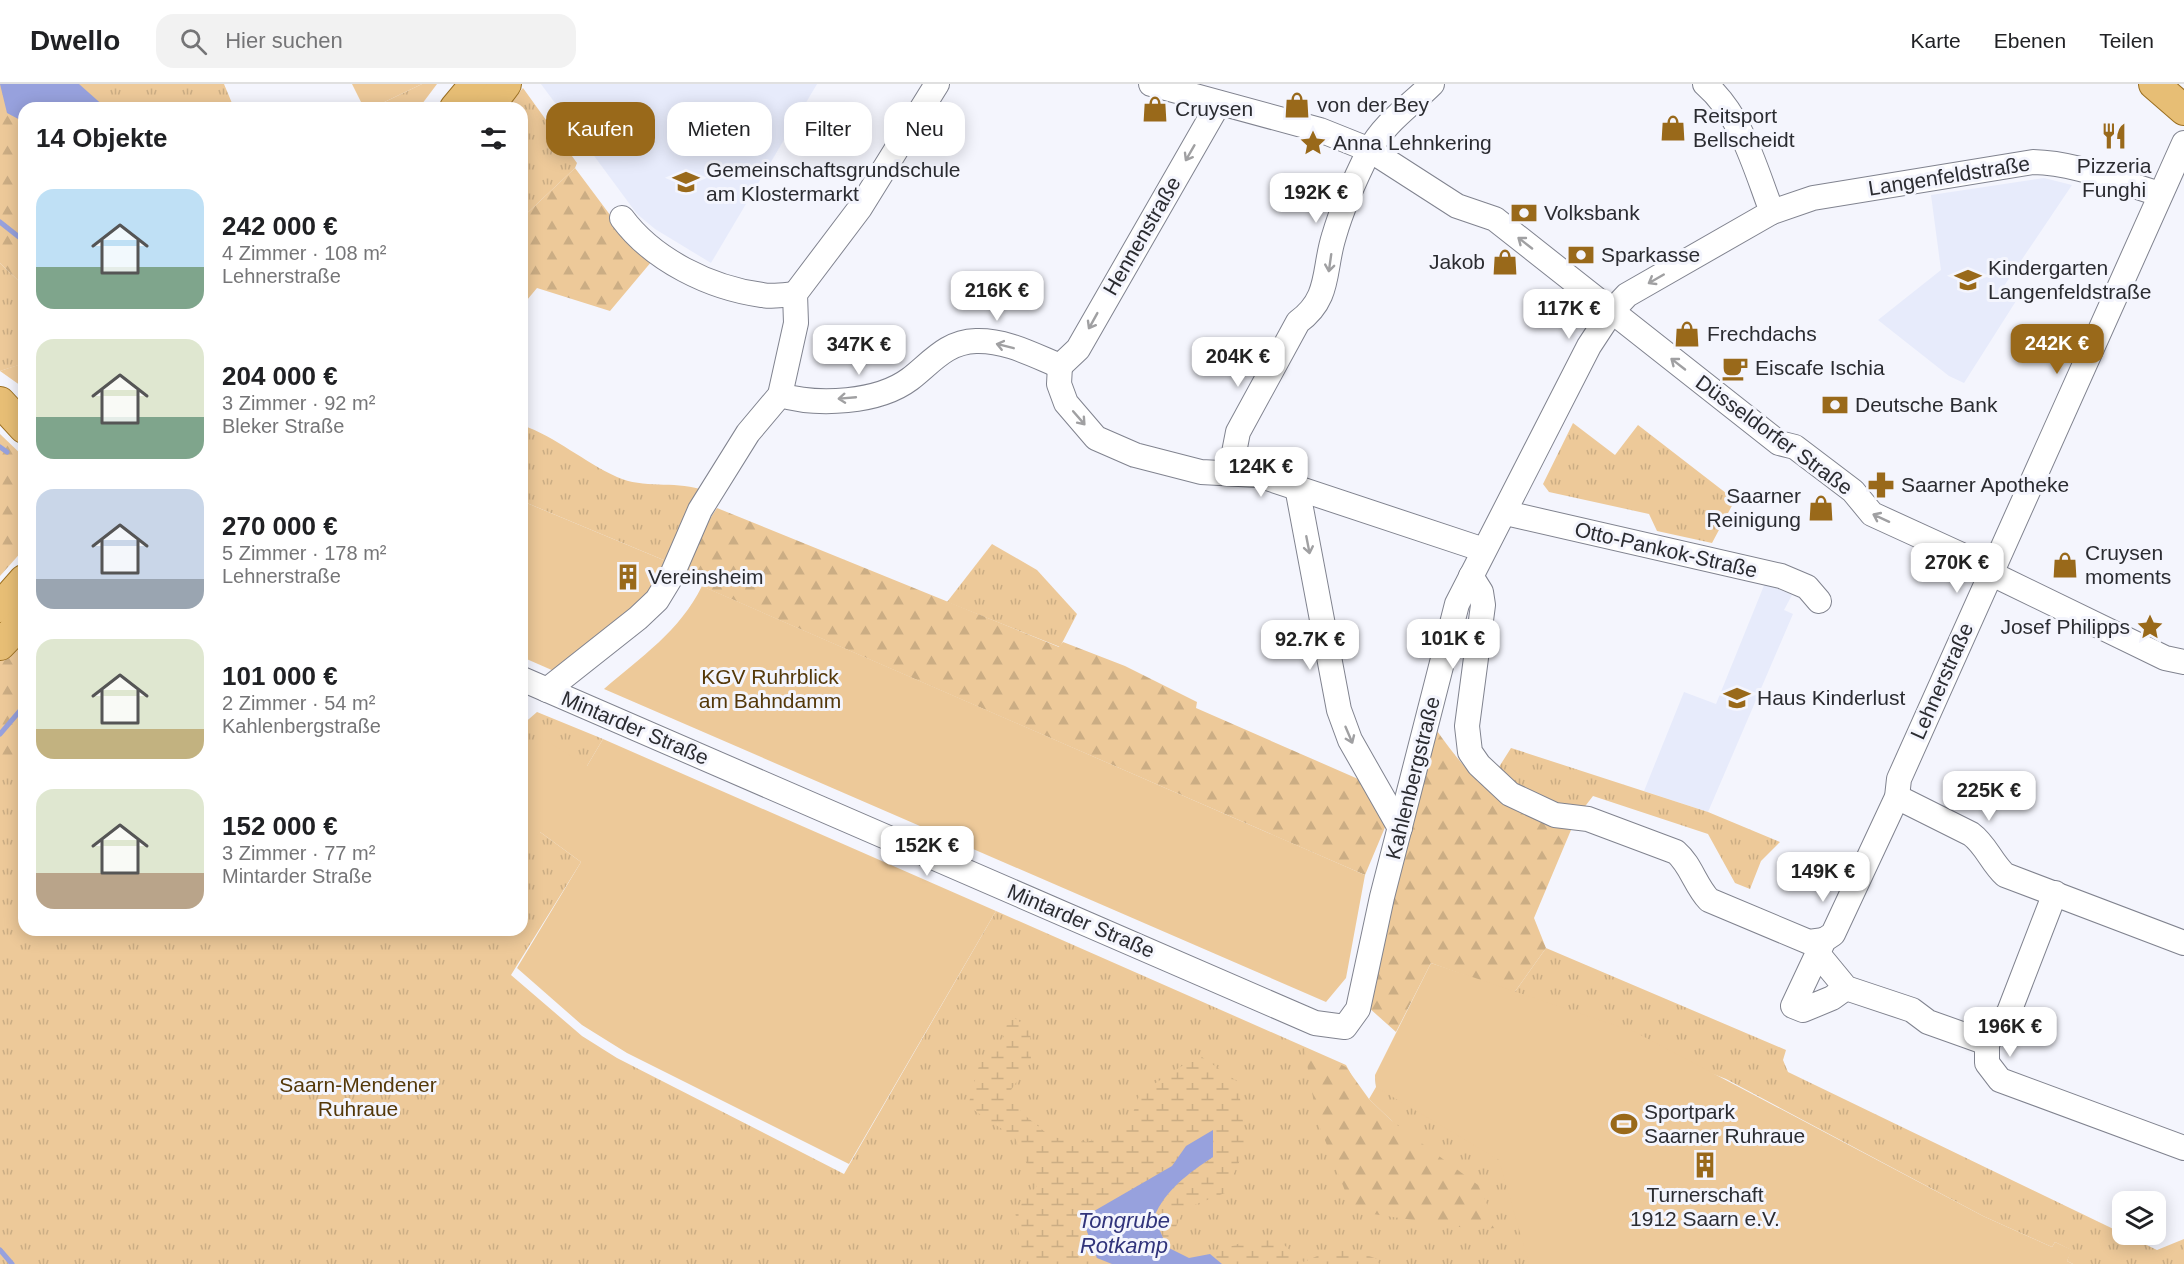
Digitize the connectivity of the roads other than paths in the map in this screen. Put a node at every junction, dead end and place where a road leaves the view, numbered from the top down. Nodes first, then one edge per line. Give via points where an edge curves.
1 (475, 84) edge
2 (506, 84) edge
3 (937, 84) edge
4 (1151, 84) edge
5 (1432, 84) edge
6 (1705, 84) edge
7 (2154, 84) edge
8 (460, 102) edge
9 (492, 102) edge
10 (1219, 102) junction
11 (2184, 110) edge
12 (2184, 143) edge
13 (1370, 150) junction
14 (2160, 194) junction
15 (1772, 212) junction
16 (622, 218) dead end
17 (795, 294) junction
18 (1612, 311) junction
19 (1060, 366) junction
20 (780, 394) junction
21 (0, 401) edge
22 (18, 413) edge
23 (18, 421) edge
24 (1230, 473) junction
25 (1297, 488) junction
26 (1506, 513) junction
27 (1484, 550) junction
28 (1990, 573) junction
29 (1471, 576) junction
30 (18, 587) edge
31 (1820, 601) dead end
32 (0, 607) edge
33 (18, 626) edge
34 (0, 645) edge
35 (2184, 662) edge
36 (528, 682) edge
37 (547, 690) junction
38 (1897, 797) junction
39 (1400, 828) junction
40 (2055, 893) junction
41 (2184, 943) edge
42 (1821, 947) junction
43 (1846, 988) junction
44 (1345, 1027) joint
45 (1987, 1043) junction
46 (2184, 1148) edge

1 - 8 main road
2 - 9 main road
3 - 17 street via 860,208
4 - 10 street, Düsseldorfer Straße
5 - 13 street via 1387,126
6 - 15 street via 1718,95 1742,133
7 - 11 main road
10 - 13 street, Düsseldorfer Straße via 1320,130
10 -> 19 street, Hennenstraße via 1078,349
12 - 14 street, Lehnerstraße
18 -> 13 street, Düsseldorfer Straße via 1495,219 1457,206
13 -> 24 street via 1333,237 1328,276 1311,313 1298,322 1238,432
14 - 15 street, Langenfeldstraße via 2096,173 2033,162 1813,198
14 - 28 street, Lehnerstraße
15 -> 18 street, Langenfeldstraße via 1627,295
16 - 17 street via 632,232 667,260 722,287 764,296
17 - 20 street via 796,323
18 - 26 street, Kahlenbergstraße via 1589,346
28 -> 18 street, Düsseldorfer Straße via 1966,557 1872,514 1853,491 1795,447 1779,443
19 -> 20 street via 1005,344 976,341 954,345 935,355 909,380 883,392 849,399 795,399
19 -> 24 street via 1059,384 1066,403 1096,438 1161,463 1201,472
20 - 37 street via 748,433 706,500 657,600
21 - 22 main road
21 - 23 main road
24 - 25 street via 1258,476
25 - 27 street
25 -> 39 street via 1339,710 1350,740
26 - 27 street, Kahlenbergstraße
26 - 31 street, Otto-Pankok-Straße via 1781,576 1807,587
27 - 29 street, Kahlenbergstraße
28 - 35 street, Düsseldorfer Straße via 2165,658
28 - 38 street, Lehnerstraße via 1899,779
29 - 39 street, Kahlenbergstraße via 1457,604
29 - 42 street via 1481,591 1483,605 1467,726 1470,752 1479,765 1510,794 1555,815 1588,819 1676,852 1686,861 1700,891 1709,900
30 - 32 main road
33 - 34 main road
36 - 37 street, Mintarder Straße
37 - 44 street, Mintarder Straße via 1315,1023
38 - 40 street via 1971,834 2005,874
38 - 42 street, Lehnerstraße via 1833,934
39 - 44 street, Kahlenbergstraße via 1358,1009
40 - 41 street
40 - 45 street via 2009,1012
42 - 43 street
42 - 43 street, Lehnerstraße via 1793,1006 1803,1010
43 - 45 street via 1912,1010 1928,1022
45 - 46 street via 1987,1063 2000,1080

